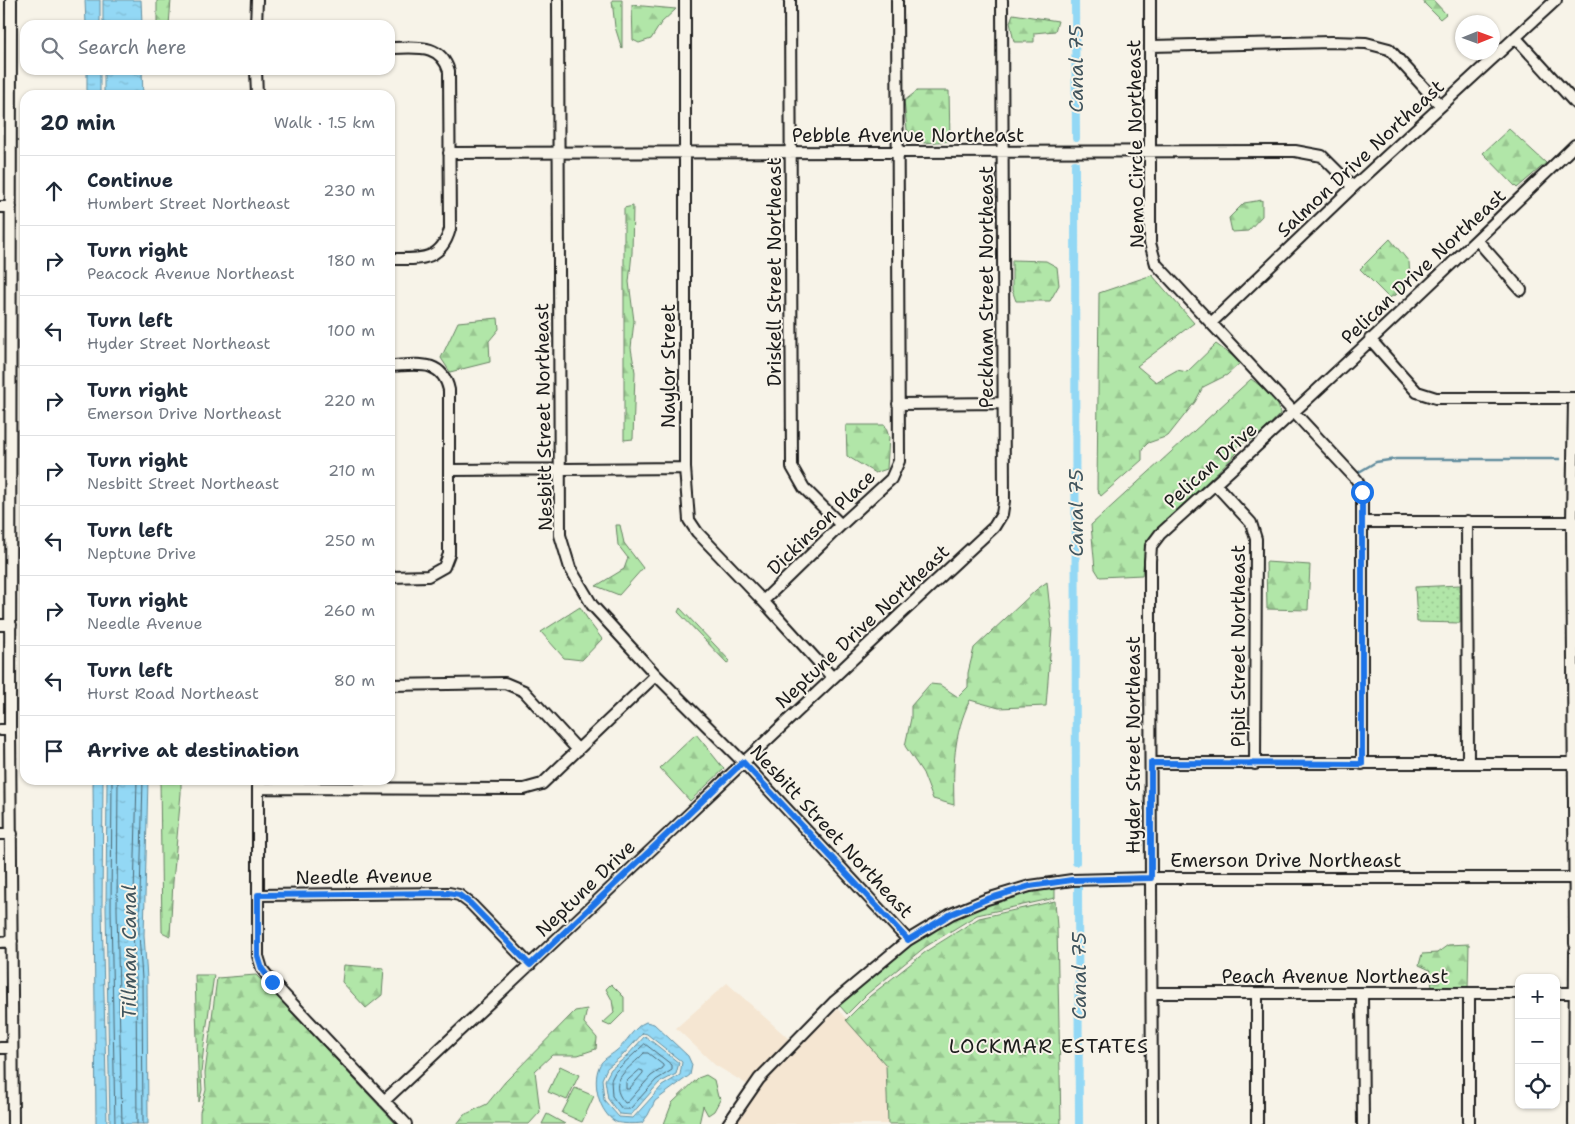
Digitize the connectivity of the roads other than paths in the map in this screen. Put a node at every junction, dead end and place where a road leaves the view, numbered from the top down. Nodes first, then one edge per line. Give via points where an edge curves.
1 (10, 0) edge
2 (256, 0) edge
3 (558, 0) edge
4 (685, 0) edge
5 (790, 0) edge
6 (897, 0) edge
7 (1002, 0) edge
8 (1150, 0) edge
9 (1556, 0) edge
10 (256, 20) edge
11 (1516, 38) junction
12 (1150, 46) junction
13 (395, 48) edge
14 (256, 75) edge
15 (256, 90) edge
16 (1575, 103) edge
17 (1441, 106) junction
18 (1575, 145) edge
19 (1151, 151) junction
20 (686, 152) junction
21 (790, 152) junction
22 (897, 152) junction
23 (1003, 152) junction
24 (449, 153) junction
25 (559, 153) junction
26 (1353, 188) junction
27 (5, 207) edge
28 (1477, 240) junction
29 (395, 259) edge
30 (1520, 290) dead end
31 (1211, 323) junction
32 (1370, 339) junction
33 (395, 366) edge
34 (1575, 398) edge
35 (1003, 403) junction
36 (898, 404) junction
37 (1294, 412) junction
38 (685, 468) junction
39 (450, 470) junction
40 (560, 471) junction
41 (1215, 484) junction
42 (1002, 514) joint
43 (1467, 521) junction
44 (1362, 522) junction
45 (1574, 522) edge
46 (840, 525) junction
47 (1152, 546) joint
48 (395, 577) edge
49 (763, 601) junction
50 (0, 624) edge
51 (11, 625) junction
52 (656, 675) junction
53 (832, 677) junction
54 (395, 685) edge
55 (5, 730) edge
56 (578, 750) junction
57 (743, 762) junction
58 (1151, 763) junction
59 (1468, 763) junction
60 (1574, 763) edge
61 (1255, 764) junction
62 (1362, 764) junction
63 (258, 785) edge
64 (311, 785) edge
65 (0, 834) edge
66 (12, 834) junction
67 (1151, 878) junction
68 (1574, 878) edge
69 (258, 895) junction
70 (908, 940) junction
71 (0, 942) edge
72 (12, 942) junction
73 (1575, 944) edge
74 (1575, 952) edge
75 (530, 965) junction
76 (1152, 993) junction
77 (1257, 993) junction
78 (1362, 993) junction
79 (1469, 993) junction
80 (1515, 993) edge
81 (1560, 993) edge
82 (1575, 993) edge
83 (0, 1048) edge
84 (12, 1048) junction
85 (384, 1101) junction
86 (13, 1124) edge
87 (406, 1124) edge
88 (728, 1124) edge
89 (1152, 1124) edge
90 (1257, 1124) edge
91 (1363, 1124) edge
92 (1469, 1124) edge
93 (1574, 1124) edge

1 - 27 street
2 - 10 street
3 - 25 street, Nesbitt Street Northeast
4 - 20 street, Naylor Street
5 - 21 street, Driskell Street Northeast
6 - 22 street, Dickinson Place
7 - 23 street, Peckham Street Northeast
8 - 12 street, Nemo Circle Northeast
9 - 11 street, Salmon Drive Northeast
11 - 16 street
11 - 17 street, Salmon Drive Northeast
12 - 17 street via 1366,43 1389,49
12 - 19 street, Nemo Circle Northeast
13 - 24 street via 425,48 438,53 446,62 449,72
14 - 15 street
17 - 26 street, Salmon Drive Northeast
18 - 28 street, Pelican Drive Northeast
19 - 23 street, Pebble Avenue Northeast
19 - 26 street, Pebble Avenue Northeast via 1305,152 1322,156
19 - 31 street, Nemo Circle Northeast via 1150,243 1156,264
20 - 21 street, Pebble Avenue Northeast
20 - 25 street, Pebble Avenue Northeast
20 - 38 street, Naylor Street
21 - 22 street, Pebble Avenue Northeast
21 - 46 street, Driskell Street Northeast via 792,467 804,488
22 - 23 street, Pebble Avenue Northeast
22 - 36 street, Dickinson Place
23 - 35 street, Peckham Street Northeast
24 - 25 street, Pebble Avenue Northeast
24 - 29 street via 450,229 446,243 436,254 418,259
25 - 40 street, Nesbitt Street Northeast
26 - 31 street, Salmon Drive Northeast
27 - 51 street
28 - 30 street
28 - 32 street, Pelican Drive Northeast
31 - 37 street, Nemo Circle Northeast
32 - 34 street via 1417,392 1436,398
32 - 37 street, Pelican Drive Northeast
33 - 39 street via 429,365 447,380
34 - 45 street
35 - 36 street
35 - 42 street, Peckham Street Northeast
36 - 46 street, Dickinson Place via 899,461 891,479
37 - 41 street, Pelican Drive
37 - 44 street, Nemo Circle Northeast via 1357,480 1362,492
38 - 40 street
38 - 49 street, Naylor Street via 689,520
39 - 40 street
39 - 48 street via 449,554 444,567 428,576
40 - 52 street, Nesbitt Street Northeast via 560,535 570,568 592,605
41 - 47 street, Pelican Drive via 1160,534
41 - 61 street, Pipit Street Northeast via 1251,523 1256,539
42 - 53 street, Neptune Drive Northeast via 994,527
43 - 44 street
43 - 45 street
43 - 59 street
44 - 62 street, Nemo Circle Northeast
45 - 60 street
46 - 49 street, Dickinson Place
47 - 58 street, Hyder Street Northeast
49 - 53 street, Naylor Street
50 - 51 street
51 - 55 street
52 - 56 street
52 - 57 street, Nesbitt Street Northeast
53 - 57 street, Neptune Drive Northeast
54 - 56 street via 504,683 524,690
55 - 66 street
56 - 64 street via 542,784 524,789
57 - 70 street, Nesbitt Street Northeast
57 - 75 street, Neptune Drive
58 - 61 street
58 - 67 street, Hyder Street Northeast
59 - 60 street
59 - 62 street
60 - 68 street
61 - 62 street
63 - 69 street
65 - 66 street
66 - 72 street
67 - 68 street, Emerson Drive Northeast
67 - 70 street, Emerson Drive Northeast via 1072,880 1030,886 951,914
67 - 76 street, Hyder Street Northeast
68 - 73 street
69 - 75 street, Needle Avenue via 459,895
69 - 85 street via 258,956 262,969
70 - 88 street, Emerson Drive Northeast via 835,1002 759,1079
71 - 72 street
72 - 84 street
74 - 82 street
75 - 85 street, Neptune Drive
76 - 77 street, Peach Avenue Northeast
76 - 89 street, Hyder Street Northeast
77 - 78 street, Peach Avenue Northeast
77 - 90 street
78 - 79 street, Peach Avenue Northeast
78 - 91 street
79 - 80 street, Peach Avenue Northeast
79 - 92 street
81 - 82 street
82 - 93 street
83 - 84 street
84 - 86 street
85 - 87 street

